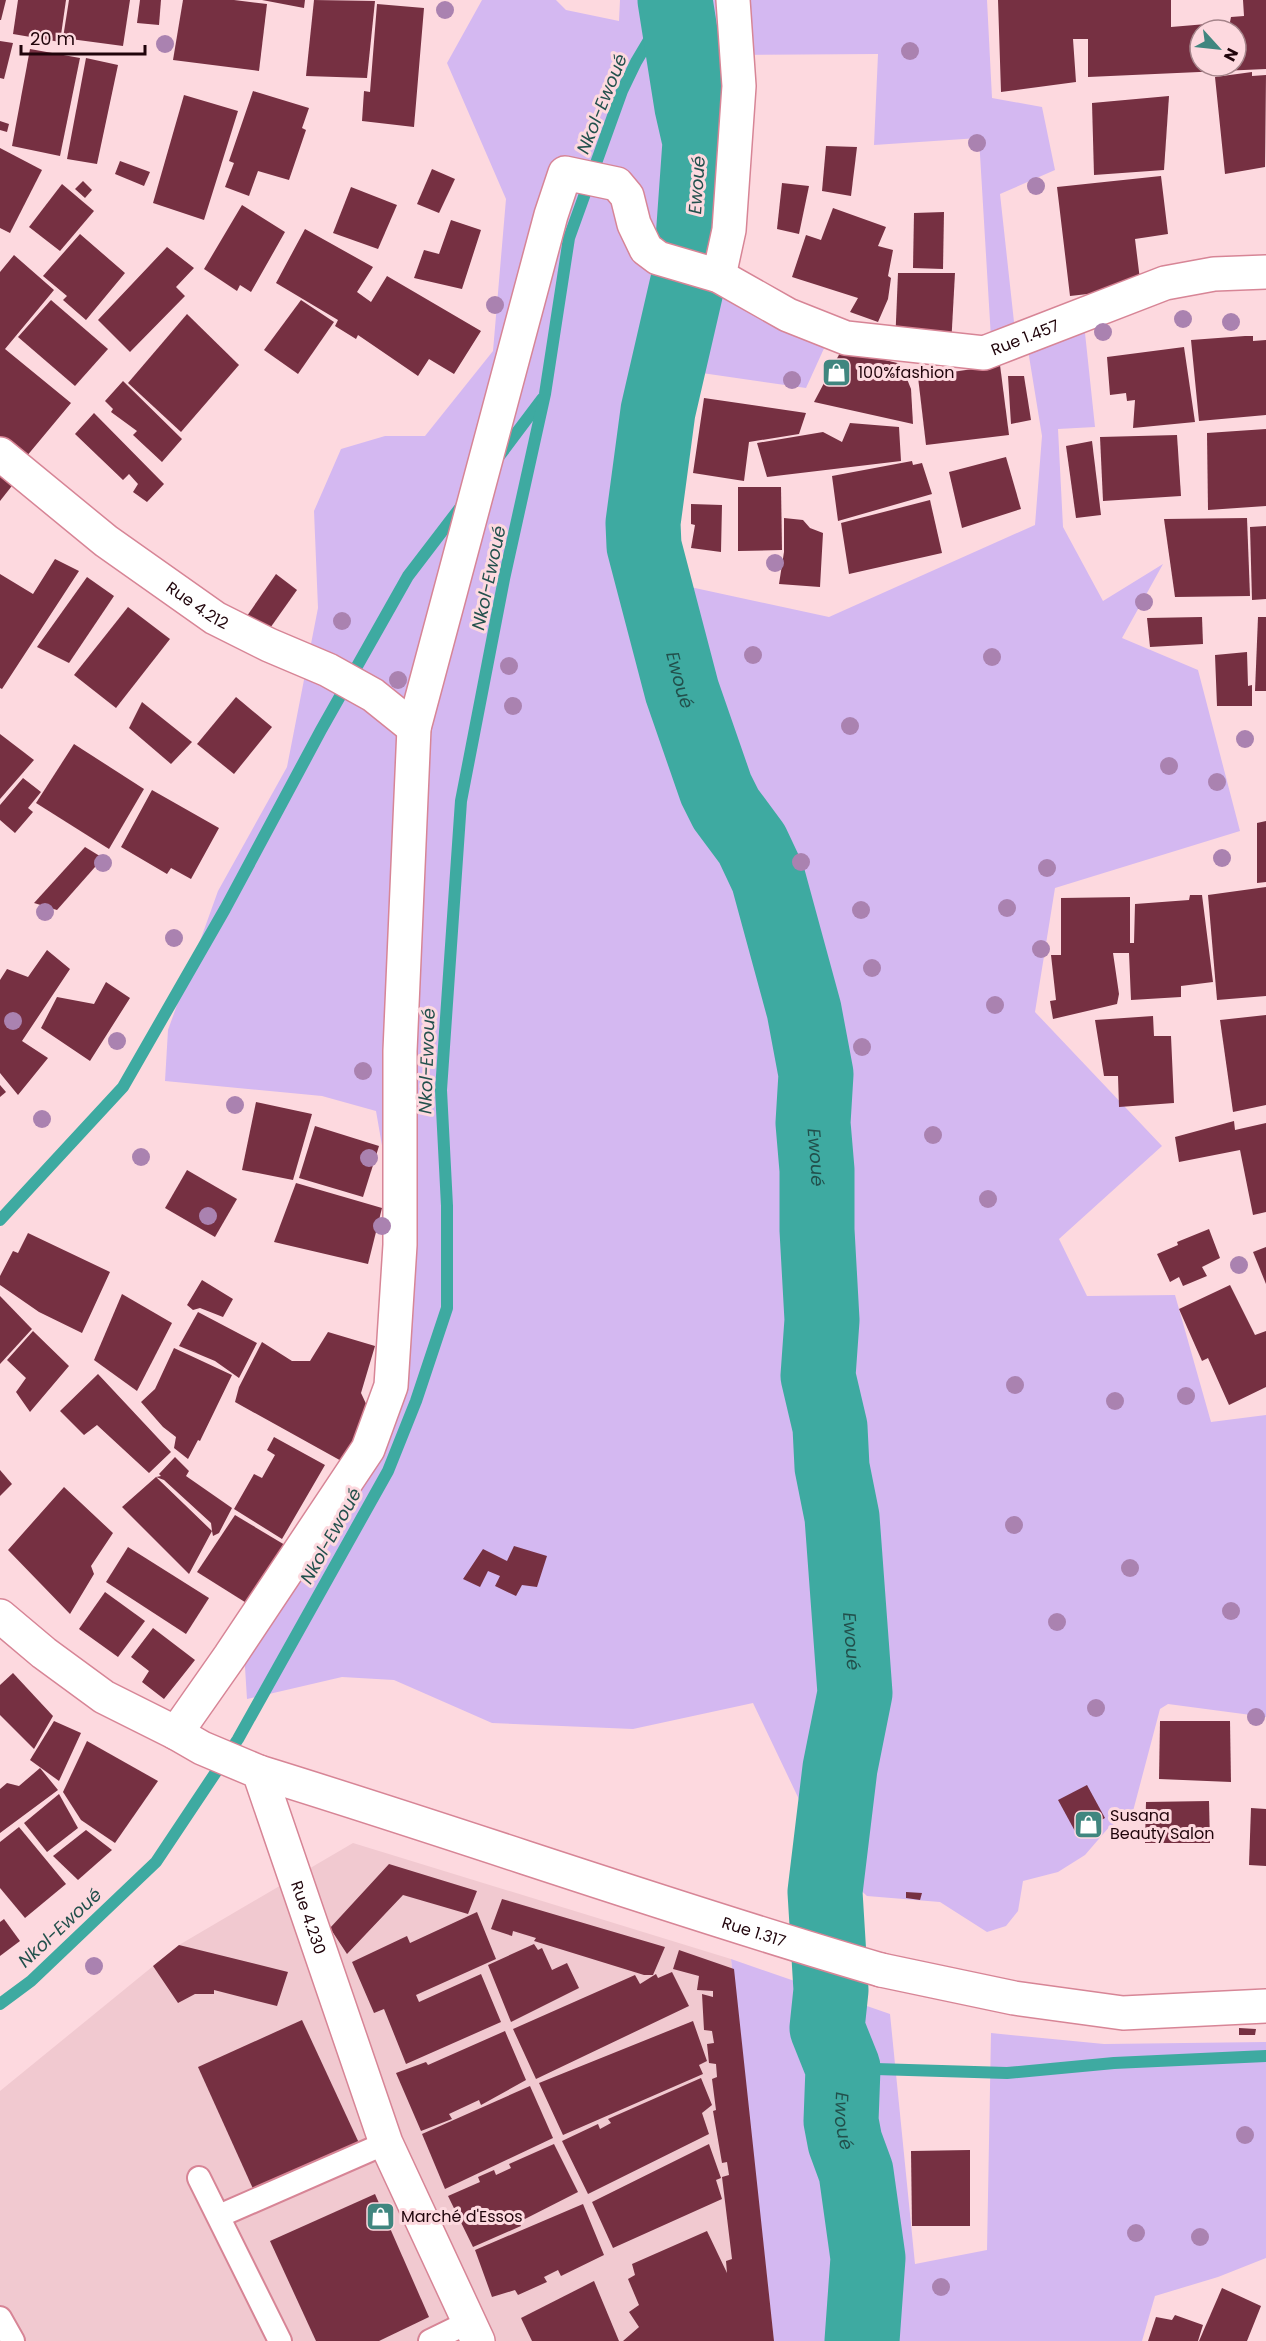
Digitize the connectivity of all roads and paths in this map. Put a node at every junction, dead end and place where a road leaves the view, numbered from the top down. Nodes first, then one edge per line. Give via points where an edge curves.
1 (733, 0) edge
2 (1266, 272) edge
3 (719, 276) junction
4 (0, 454) edge
5 (414, 728) junction
6 (0, 1616) edge
7 (189, 1740) junction
8 (250, 1769) junction
9 (1266, 2006) edge
10 (386, 2143) junction
11 (199, 2178) dead end
12 (219, 2216) junction
13 (0, 2318) edge
14 (474, 2332) edge
15 (13, 2341) edge
16 (280, 2341) edge
17 (430, 2341) edge

1 - 3 street via 740,86 729,230
2 - 3 street, Rue 1.457 via 1214,274 1165,283 984,353 846,338 788,315
3 - 5 street, Rue 1.457 via 658,258 646,249 627,196 617,184 565,173
4 - 5 street, Rue 4.212 via 106,541 215,618 328,670 372,695
5 - 7 street via 400,1051 400,1245 391,1386 368,1449 230,1656
6 - 7 street via 104,1697
7 - 8 street
8 - 9 street, Rue 1.317 via 881,1970 1014,1998 1123,2013
8 - 10 street, Rue 4.230
10 - 12 lane
10 - 14 street, Rue 4.230
11 - 12 lane
12 - 16 lane
13 - 15 lane
14 - 17 lane

